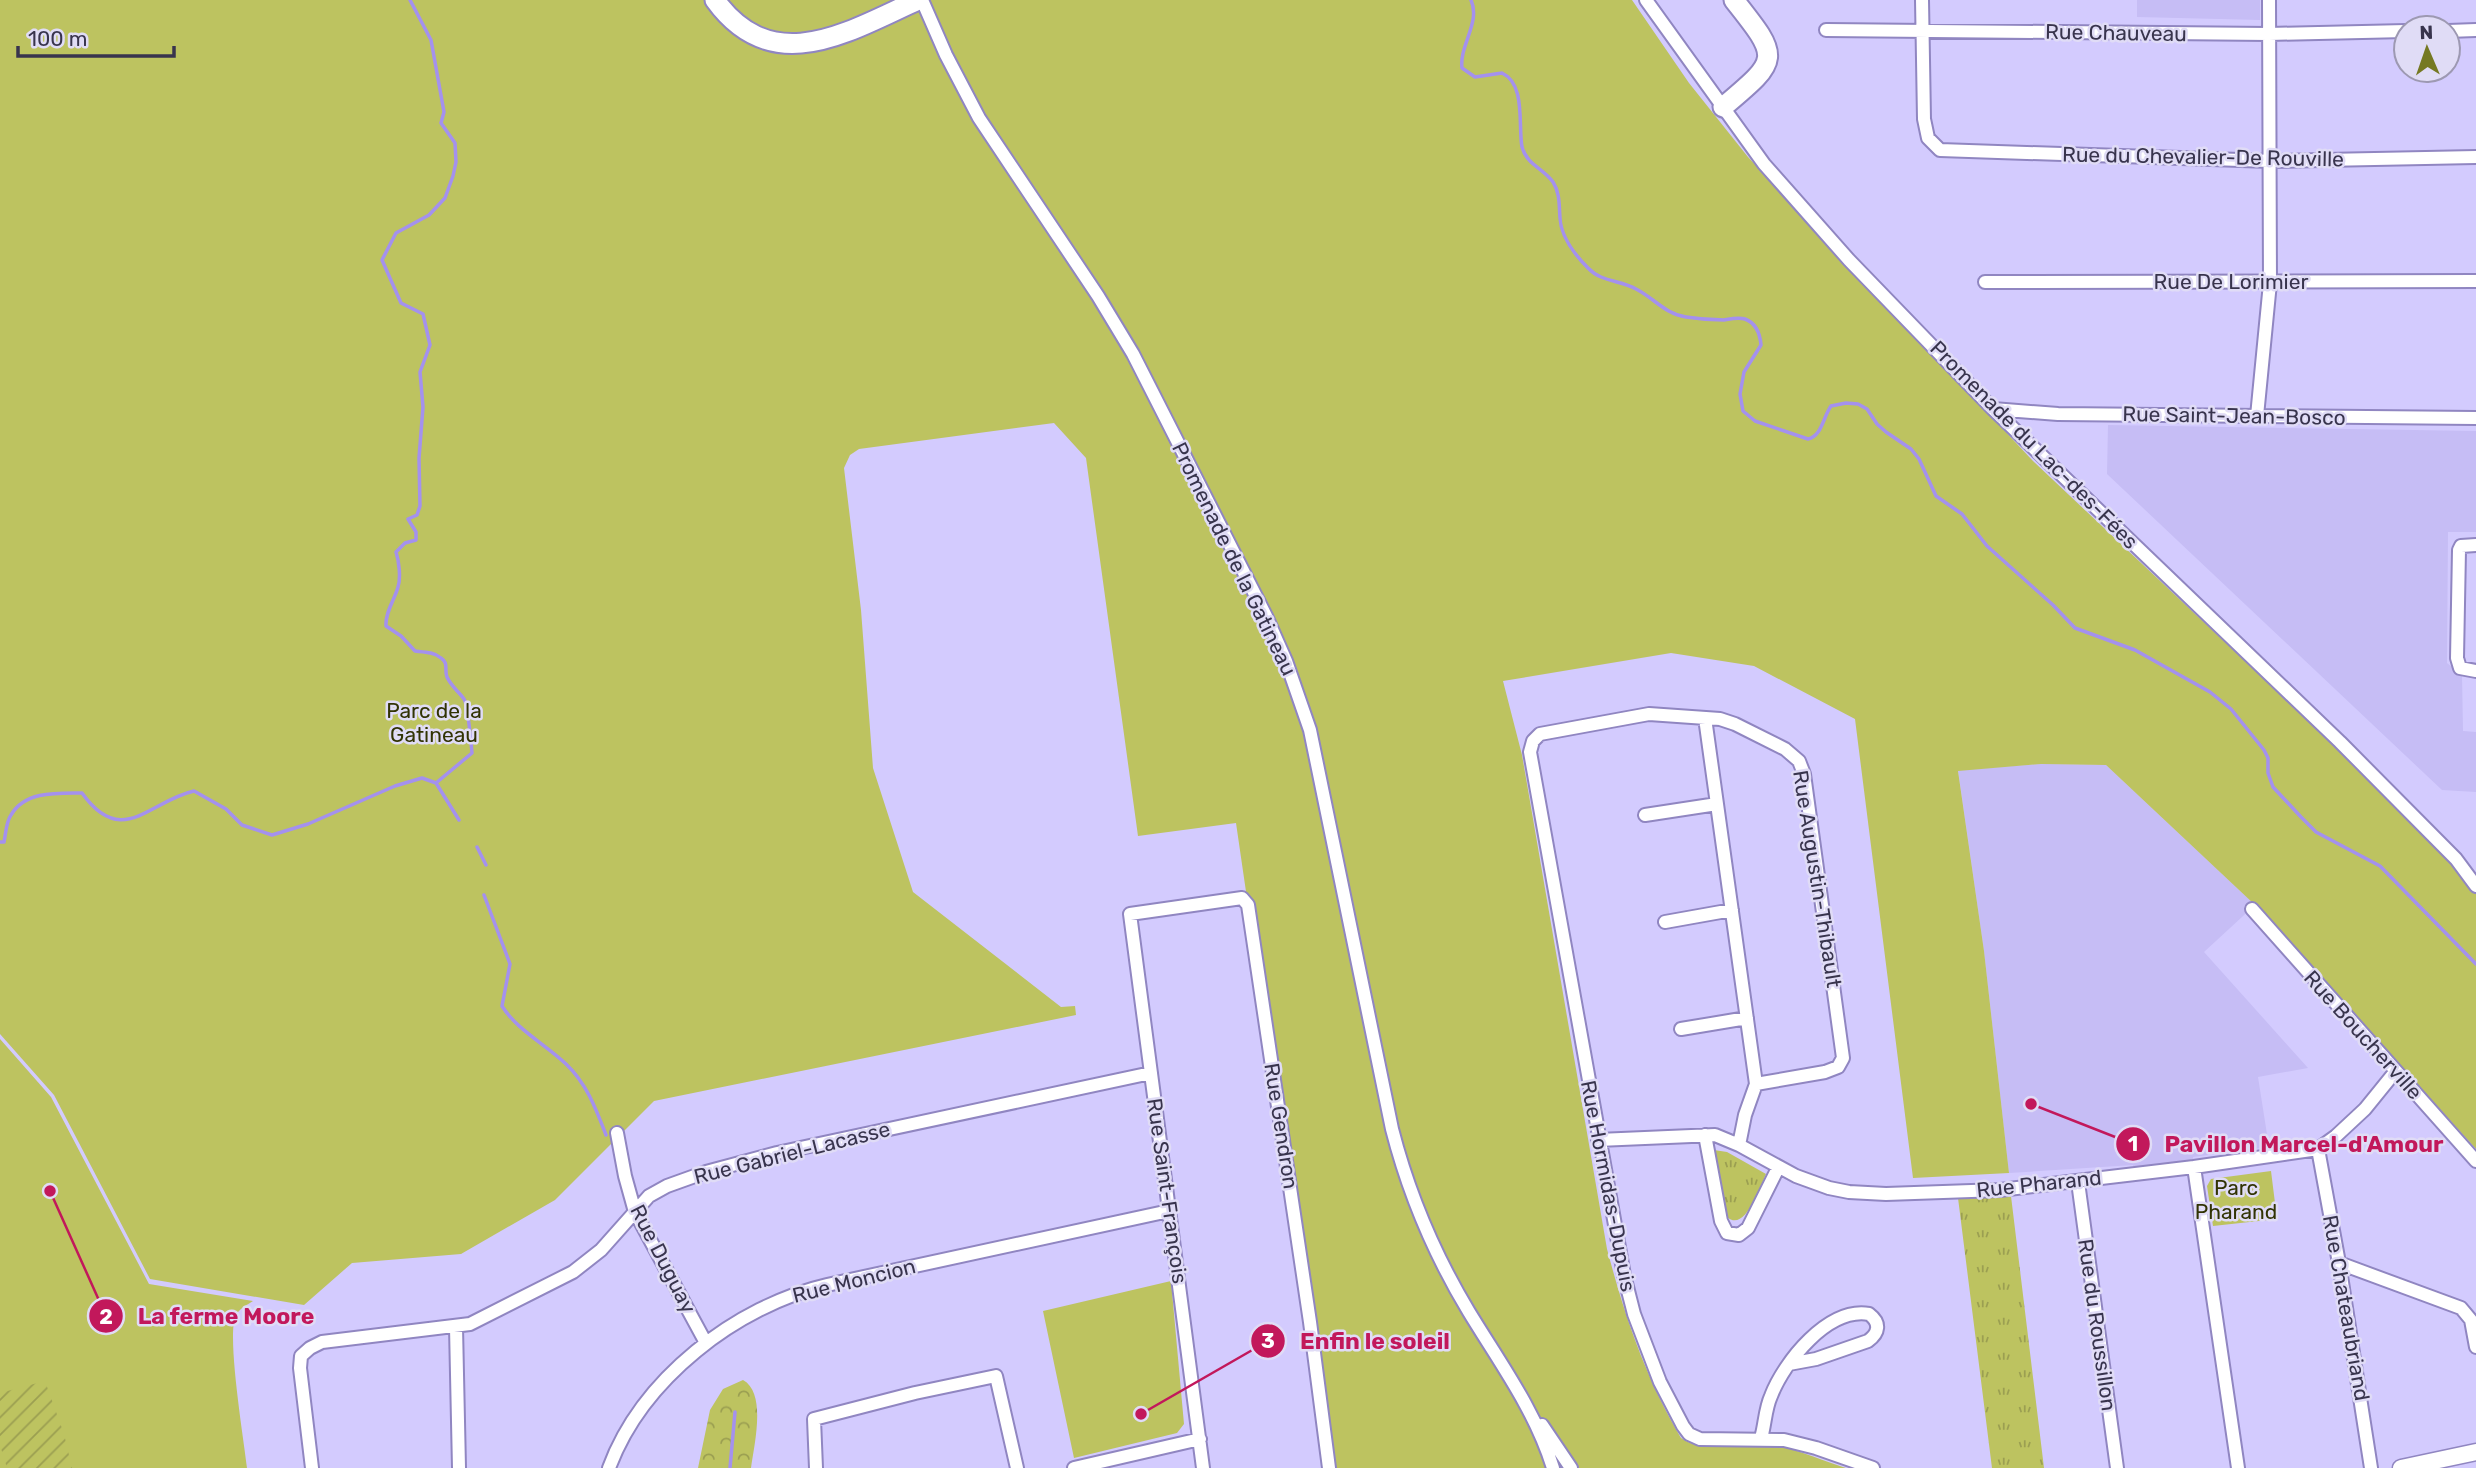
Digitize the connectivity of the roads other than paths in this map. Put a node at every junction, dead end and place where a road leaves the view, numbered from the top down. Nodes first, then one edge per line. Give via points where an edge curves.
1 (715, 0) edge
2 (729, 0) edge
3 (893, 0) edge
4 (920, 0) edge
5 (1646, 0) edge
6 (1734, 0) edge
7 (1922, 0) edge
8 (2269, 0) edge
9 (1826, 30) dead end
10 (1922, 30) junction
11 (2392, 32) edge
12 (2269, 34) junction
13 (1723, 107) junction
14 (2476, 157) edge
15 (2270, 160) junction
16 (2476, 281) edge
17 (1985, 282) dead end
18 (2270, 283) junction
19 (1993, 409) junction
20 (2258, 416) junction
21 (2476, 418) edge
22 (2476, 545) edge
23 (2476, 671) edge
24 (1705, 718) junction
25 (1533, 741) joint
26 (1717, 804) junction
27 (1645, 815) dead end
28 (2456, 859) junction
29 (2476, 874) edge
30 (2476, 886) edge
31 (2252, 909) dead end
32 (1732, 910) junction
33 (1130, 914) joint
34 (1665, 922) dead end
35 (1747, 1018) junction
36 (1681, 1029) dead end
37 (2395, 1072) junction
38 (1151, 1073) junction
39 (1756, 1084) junction
40 (617, 1133) dead end
41 (1705, 1135) junction
42 (1598, 1140) junction
43 (1739, 1144) junction
44 (2318, 1149) junction
45 (2476, 1161) edge
46 (2194, 1167) junction
47 (1778, 1168) junction
48 (2078, 1182) junction
49 (1169, 1211) junction
50 (635, 1212) junction
51 (2339, 1263) junction
52 (456, 1327) junction
53 (706, 1343) junction
54 (2476, 1347) edge
55 (1789, 1364) junction
56 (1522, 1396) junction
57 (1761, 1438) junction
58 (1199, 1439) junction
59 (2476, 1452) edge
60 (312, 1468) edge
61 (459, 1468) edge
62 (609, 1468) edge
63 (816, 1468) edge
64 (1017, 1468) edge
65 (1074, 1468) edge
66 (1203, 1468) edge
67 (1329, 1468) edge
68 (1553, 1468) edge
69 (1571, 1468) edge
70 (1873, 1468) edge
71 (2117, 1468) edge
72 (2238, 1468) edge
73 (2371, 1468) edge
74 (2401, 1468) edge

1 - 4 highway via 745,30 792,44 828,40
2 - 3 highway via 763,27 804,34 836,26
4 - 56 street, Promenade de la Gatineau via 979,118 1127,344 1271,627 1310,730 1392,1129 1410,1192 1444,1268
5 - 13 street, Promenade du Lac-des-Fées
6 - 13 highway via 1763,38 1768,57 1757,78
7 - 10 street
8 - 12 street
9 - 10 street, Rue Chauveau
10 - 12 street, Rue Chauveau
10 - 15 street, Rue du Chevalier-De Rouville via 1924,119 1931,144 1944,150
11 - 12 street, Rue Chauveau
12 - 15 street
13 - 19 street, Promenade du Lac-des-Fées via 1815,223
14 - 15 street, Rue du Chevalier-De Rouville
15 - 18 street
16 - 18 street, Rue De Lorimier
17 - 18 street, Rue De Lorimier
18 - 20 street
19 - 20 street, Rue Saint-Jean-Bosco
19 - 28 street, Promenade du Lac-des-Fées
20 - 21 street, Rue Saint-Jean-Bosco
22 - 23 street via 2461,546 2457,658 2460,668
24 - 25 street, Rue Augustin-Thibault via 1649,714 1545,732
24 - 26 street
24 - 39 street, Rue Augustin-Thibault via 1735,724 1795,756 1802,766 1843,1046 1841,1063 1832,1069
25 - 42 street, Rue Hormidas-Dupuis via 1530,752
26 - 27 street
26 - 32 street
28 - 29 street, Promenade du Lac-des-Fées
28 - 30 street, Promenade du Lac-des-Fées
31 - 37 street, Rue Boucherville
32 - 34 street
32 - 35 street
33 - 38 street, Rue Saint-François
33 - 67 street, Rue Gendron via 1242,898 1248,905
35 - 36 street
35 - 39 street
37 - 44 street via 2360,1114
37 - 45 street, Rue Boucherville
38 - 49 street, Rue Saint-François
38 - 50 street, Rue Gabriel-Lacasse via 748,1160 667,1186 649,1196
39 - 43 street
40 - 50 street, Rue Duguay
41 - 42 street, Rue Pharand
41 - 43 street, Rue Pharand
41 - 47 street via 1727,1233 1739,1235 1748,1228
42 - 57 street, Rue Hormidas-Dupuis via 1634,1314 1674,1409 1689,1434 1700,1439
43 - 47 street, Rue Pharand
44 - 46 street, Rue Pharand
44 - 51 street, Rue Chateaubriand
46 - 48 street, Rue Pharand
46 - 72 street
47 - 48 street, Rue Pharand via 1829,1188 1866,1194
48 - 71 street, Rue du Roussillon
49 - 53 street, Rue Moncion via 810,1289 752,1313
49 - 58 street, Rue Saint-François
50 - 52 street, Rue Gabriel-Lacasse via 601,1251 573,1272
50 - 53 street, Rue Duguay
51 - 54 street via 2461,1308 2471,1320
51 - 73 street, Rue Chateaubriand
52 - 60 street, Rue Gabriel-Lacasse via 322,1342 301,1356
52 - 61 street
53 - 62 street, Rue Moncion via 653,1395 621,1440
55 - 55 street via 1868,1341 1877,1331 1874,1318 1862,1313 1839,1320 1807,1341
55 - 57 street via 1770,1397
56 - 68 street, Promenade de la Gatineau
56 - 69 street, Promenade de la Gatineau
57 - 70 street, Rue Hormidas-Dupuis via 1816,1448
58 - 65 street
58 - 66 street, Rue Saint-François
59 - 74 main road
63 - 64 street via 814,1419 996,1376

